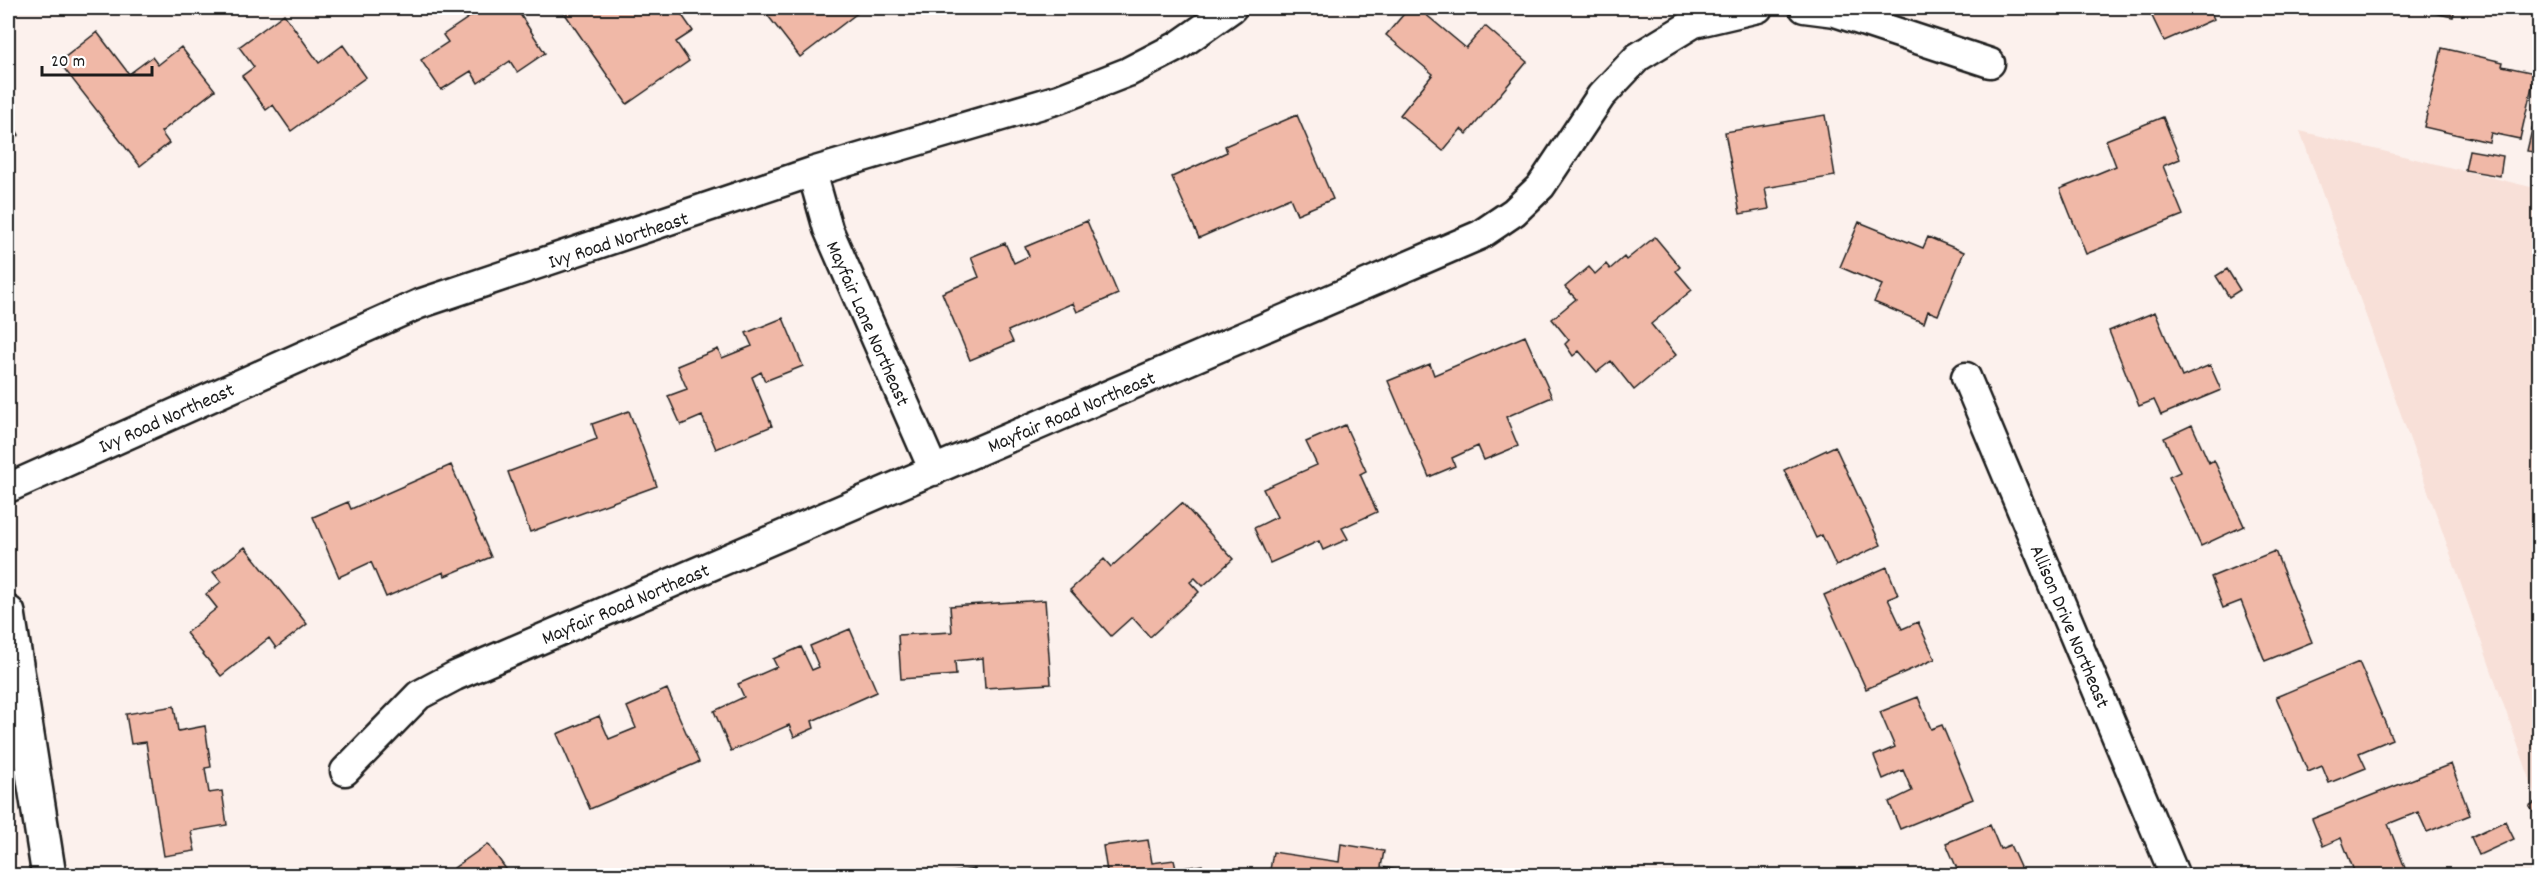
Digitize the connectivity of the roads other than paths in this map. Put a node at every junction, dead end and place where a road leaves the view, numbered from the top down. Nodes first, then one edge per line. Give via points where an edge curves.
1 (1232, 8) edge
2 (1758, 8) edge
3 (1804, 8) edge
4 (1990, 63) dead end
5 (812, 172) junction
6 (1966, 377) dead end
7 (933, 471) junction
8 (8, 488) edge
9 (8, 613) edge
10 (345, 771) dead end
11 (49, 876) edge
12 (2175, 876) edge

1 - 5 street, Ivy Road Northeast via 1178,46 1089,88
2 - 7 street, Mayfair Road Northeast via 1694,23 1638,57 1601,96 1541,186 1514,212 1480,235
3 - 4 street via 1835,12
5 - 7 street, Mayfair Lane Northeast via 828,230
5 - 8 street, Ivy Road Northeast via 419,304
6 - 12 street, Allison Drive Northeast
7 - 10 street, Mayfair Road Northeast via 455,676 420,695
9 - 11 street

